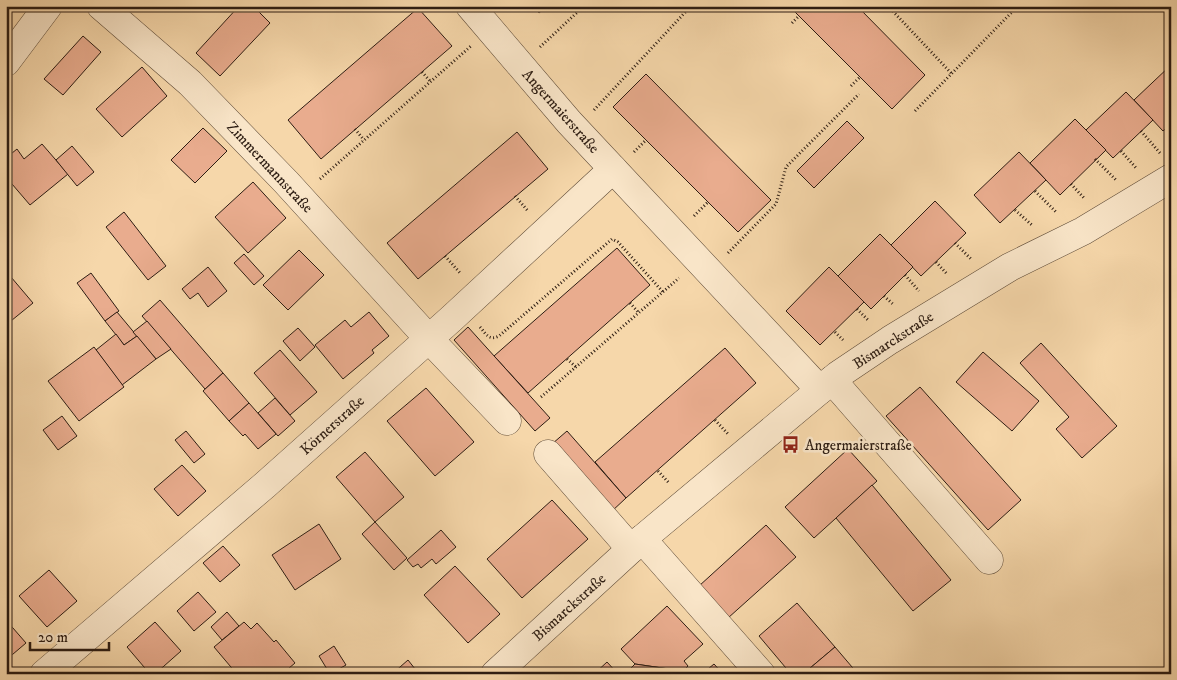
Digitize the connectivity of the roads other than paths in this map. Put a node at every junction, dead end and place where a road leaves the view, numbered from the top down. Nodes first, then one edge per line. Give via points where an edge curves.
1 (48, 6) edge
2 (101, 6) edge
3 (470, 6) edge
4 (6, 62) edge
5 (1167, 167) edge
6 (614, 170) junction
7 (429, 339) junction
8 (826, 385) junction
9 (507, 421) dead end
10 (548, 454) dead end
11 (637, 544) junction
12 (989, 560) dead end
13 (44, 674) edge
14 (495, 674) edge
15 (760, 674) edge

1 - 4 street
2 - 7 street, Zimmermannstraße via 190,83
3 - 6 street, Angermaierstraße
5 - 8 street, Bismarckstraße via 1083,230 1010,267 890,340
6 - 7 street, Körnerstraße
6 - 8 street, Angermaierstraße
7 - 9 street, Zimmermannstraße
7 - 13 street, Körnerstraße
8 - 11 street, Bismarckstraße
8 - 12 street, Angermaierstraße
10 - 11 street
11 - 14 street, Bismarckstraße
11 - 15 street

